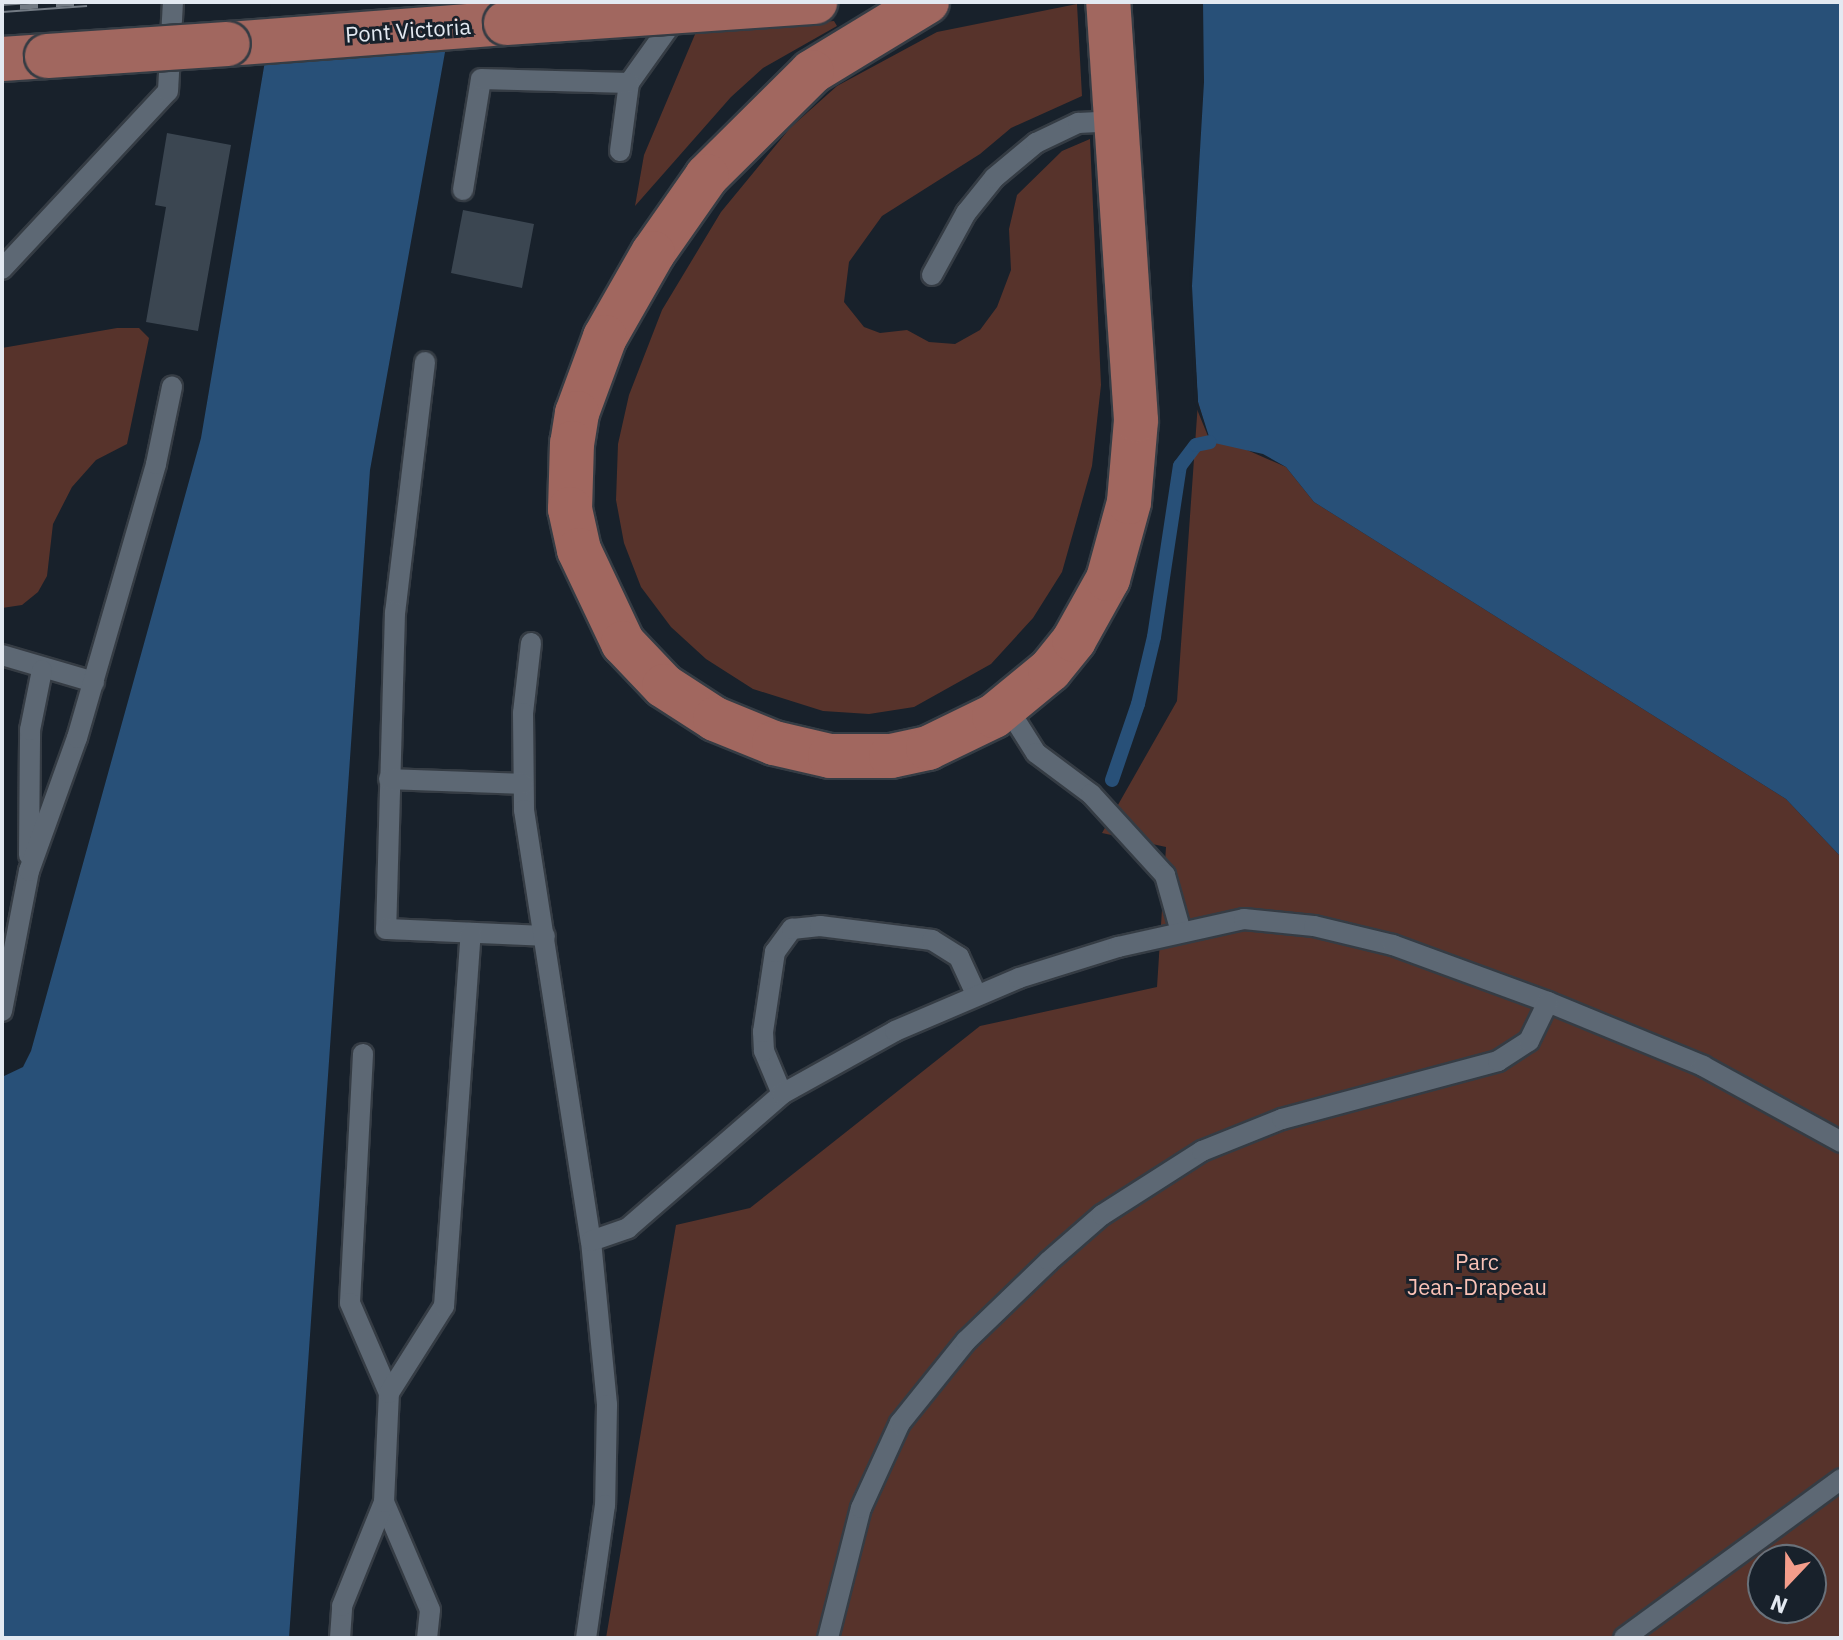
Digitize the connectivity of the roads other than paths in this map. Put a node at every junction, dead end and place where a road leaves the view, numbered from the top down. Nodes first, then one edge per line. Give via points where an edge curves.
1 (173, 2) edge
2 (683, 2) edge
3 (815, 2) edge
4 (927, 2) edge
5 (1108, 2) edge
6 (2, 59) edge
7 (629, 83) junction
8 (1118, 121) junction
9 (620, 151) dead end
10 (463, 190) dead end
11 (2, 269) edge
12 (932, 275) dead end
13 (425, 362) dead end
14 (172, 387) dead end
15 (531, 643) dead end
16 (2, 655) edge
17 (42, 670) junction
18 (94, 682) junction
19 (1007, 707) junction
20 (389, 779) junction
21 (523, 784) junction
22 (29, 871) junction
23 (1181, 932) junction
24 (471, 933) junction
25 (545, 936) junction
26 (976, 994) junction
27 (1548, 1002) junction
28 (2, 1011) edge
29 (363, 1054) dead end
30 (782, 1094) junction
31 (1841, 1142) edge
32 (591, 1241) junction
33 (389, 1393) junction
34 (1841, 1479) edge
35 (384, 1502) junction
36 (340, 1638) edge
37 (427, 1638) edge
38 (586, 1638) edge
39 (828, 1638) edge
40 (1624, 1638) edge

1 - 11 lane via 168,91
2 - 7 lane via 665,38
3 - 6 main road, Pont Victoria, bridge
4 - 19 main road via 812,72 732,145 682,210 623,302 577,413 570,474 579,550 605,615 643,667 689,704 774,743 830,756 891,756 962,734
5 - 8 main road
7 - 9 lane
7 - 10 lane via 481,79
8 - 12 lane via 1078,123 1036,143 994,178 966,213
8 - 19 main road via 1136,420 1124,529 1108,579 1074,640 1050,670
13 - 20 lane via 400,548
14 - 18 lane via 156,464
15 - 21 lane via 523,713
16 - 17 lane
17 - 18 lane
17 - 22 lane via 30,730
18 - 22 lane
19 - 23 lane via 1036,753 1091,794 1158,867 1174,894
20 - 21 lane
20 - 24 lane via 386,929
21 - 25 lane
22 - 28 lane
23 - 26 lane
23 - 27 lane via 1244,919 1314,926 1393,945
24 - 25 lane
24 - 33 lane via 444,1306
25 - 32 lane
26 - 30 lane via 848,1054
26 - 30 lane via 959,957 932,940 820,926 792,929 775,952 763,1032 764,1051
27 - 31 lane via 1703,1066
27 - 39 lane via 1529,1041 1498,1061 1360,1096 1235,1136 1161,1174 1049,1261 966,1341 900,1423 861,1508
29 - 33 lane via 350,1303
30 - 32 lane via 628,1228
32 - 38 lane via 608,1451
33 - 35 lane
34 - 40 lane
35 - 36 lane via 342,1606
35 - 37 lane via 430,1610

